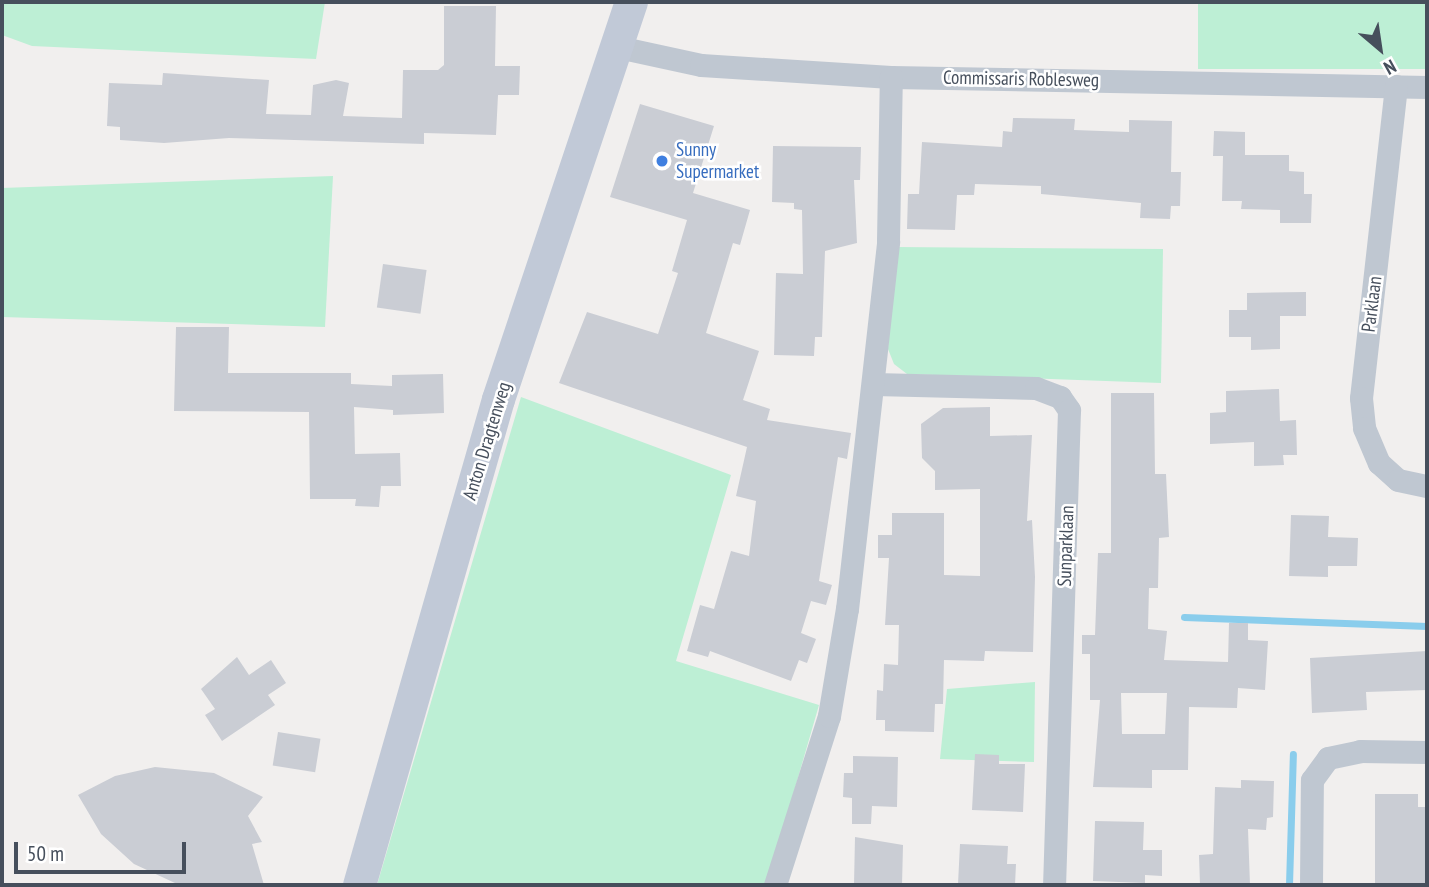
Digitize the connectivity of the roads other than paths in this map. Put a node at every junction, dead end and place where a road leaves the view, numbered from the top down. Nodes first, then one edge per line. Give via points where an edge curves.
1 (631, 2) edge
2 (618, 47) junction
3 (891, 77) junction
4 (1396, 86) junction
5 (1427, 87) edge
6 (874, 384) junction
7 (1427, 486) edge
8 (1427, 752) edge
9 (359, 885) edge
10 (775, 885) edge
11 (1054, 885) edge
12 (1311, 885) edge

1 - 2 main road, Anton Dragtenweg
2 - 3 street, Commissaris Roblesweg via 701,65
2 - 9 main road, Anton Dragtenweg via 498,399
3 - 4 street, Commissaris Roblesweg
3 - 6 street via 888,241
4 - 5 street, Commissaris Roblesweg
4 - 7 street, Parklaan via 1361,398 1364,428 1379,463 1398,480
6 - 10 street via 829,716
6 - 11 street, Sunparklaan via 1036,388 1060,397 1069,410
8 - 12 street via 1360,751 1328,758 1312,780

